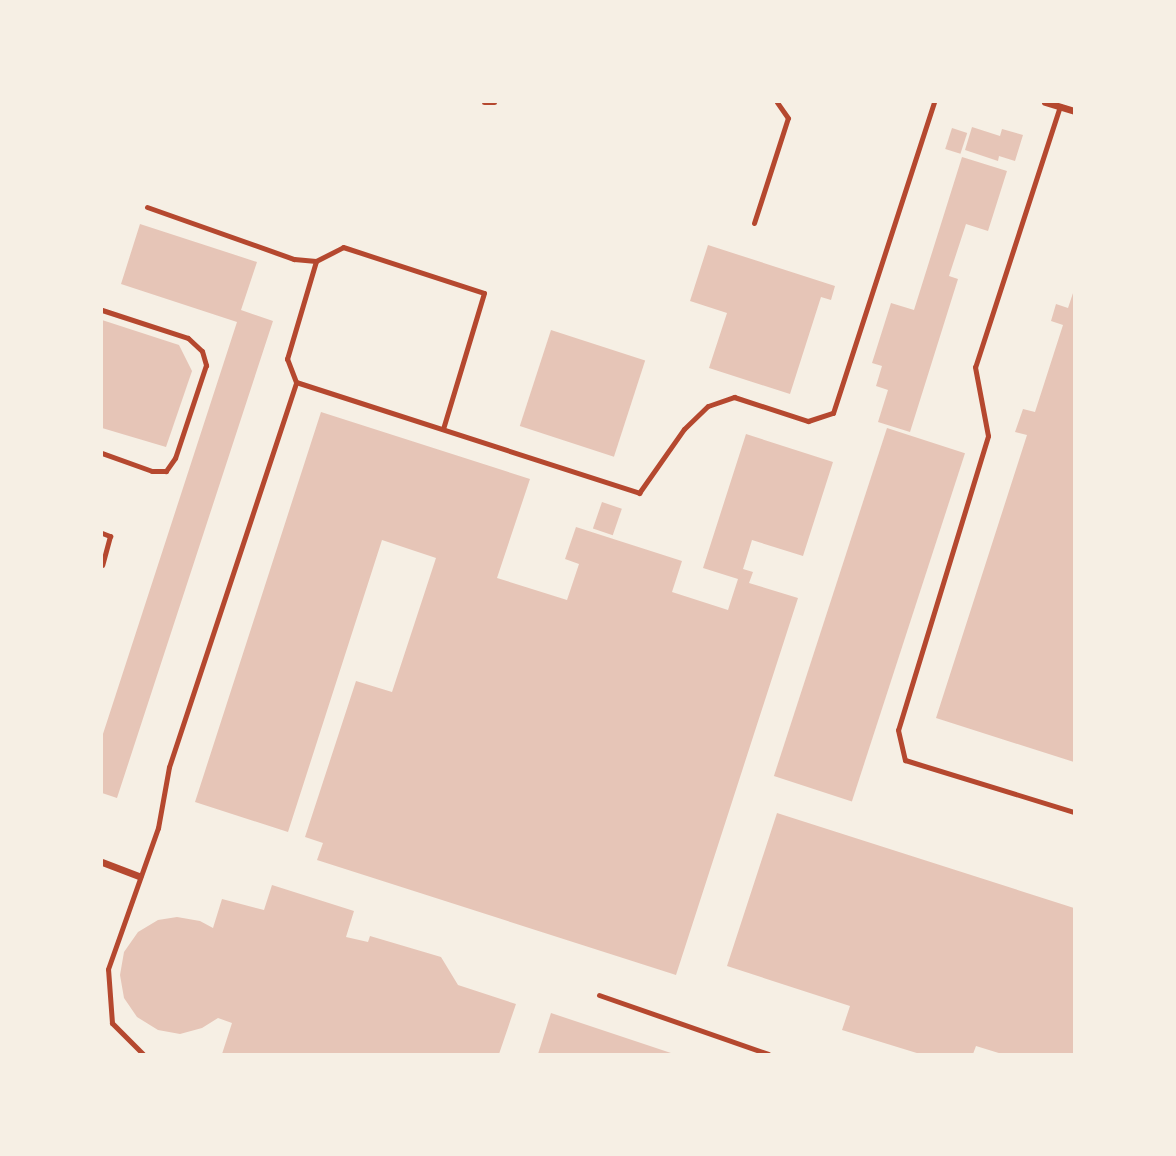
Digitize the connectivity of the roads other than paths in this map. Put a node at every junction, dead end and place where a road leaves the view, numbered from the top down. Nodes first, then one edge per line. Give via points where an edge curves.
1 (484, 102) edge
2 (494, 102) edge
3 (777, 102) edge
4 (934, 102) edge
5 (1045, 102) edge
6 (1060, 106) junction
7 (1074, 111) edge
8 (146, 207) dead end
9 (754, 223) dead end
10 (316, 261) junction
11 (102, 310) edge
12 (296, 382) junction
13 (443, 429) junction
14 (102, 453) edge
15 (102, 533) edge
16 (102, 565) edge
17 (1074, 812) edge
18 (102, 862) edge
19 (139, 876) junction
20 (599, 995) dead end
21 (143, 1055) edge
22 (768, 1055) edge

1 - 2 lane
3 - 9 lane via 788,118
4 - 13 lane via 833,413 808,421 734,397 708,406 684,429 639,494
5 - 6 street
6 - 7 street
6 - 17 lane via 975,367 988,436 898,730 905,760
8 - 10 lane via 295,259
10 - 12 lane via 287,359
10 - 13 lane via 343,247 484,293
11 - 14 lane via 188,338 202,351 206,365 175,458 166,471 152,471
12 - 13 lane
12 - 19 lane via 169,767 158,828
15 - 16 lane via 110,536
18 - 19 street
19 - 21 lane via 108,969 112,1023
20 - 22 lane

